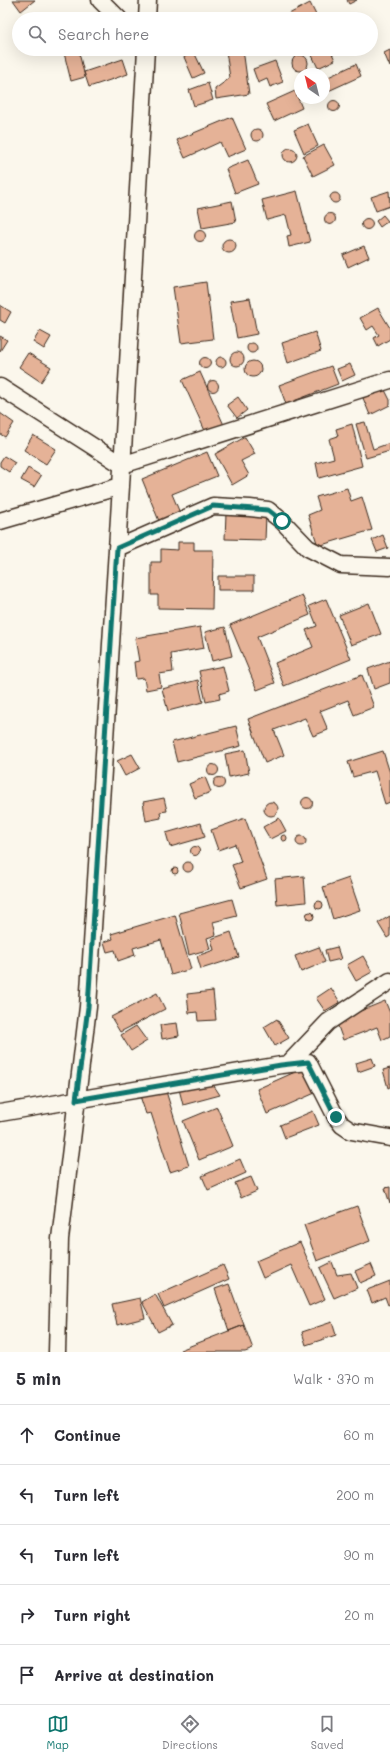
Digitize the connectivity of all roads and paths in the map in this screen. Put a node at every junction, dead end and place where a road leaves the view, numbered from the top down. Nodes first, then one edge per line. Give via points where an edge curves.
1 (100, 0) edge
2 (148, 0) edge
3 (112, 12) edge
4 (147, 12) edge
5 (146, 56) edge
6 (390, 380) edge
7 (0, 387) edge
8 (122, 465) junction
9 (121, 486) junction
10 (0, 521) edge
11 (117, 548) junction
12 (390, 567) edge
13 (390, 981) edge
14 (288, 1064) junction
15 (76, 1100) junction
16 (0, 1114) edge
17 (390, 1138) edge
18 (57, 1352) edge

1 - 3 street
2 - 4 street
5 - 8 street
6 - 8 street
7 - 8 street
8 - 9 street
9 - 10 street
9 - 11 street
11 - 12 street via 213,506 250,508 268,510 308,548 341,565
11 - 15 street via 88,1007
13 - 14 street via 328,1022
14 - 15 street
14 - 17 street via 308,1062 342,1125 351,1130
15 - 16 street
15 - 18 street via 60,1239

